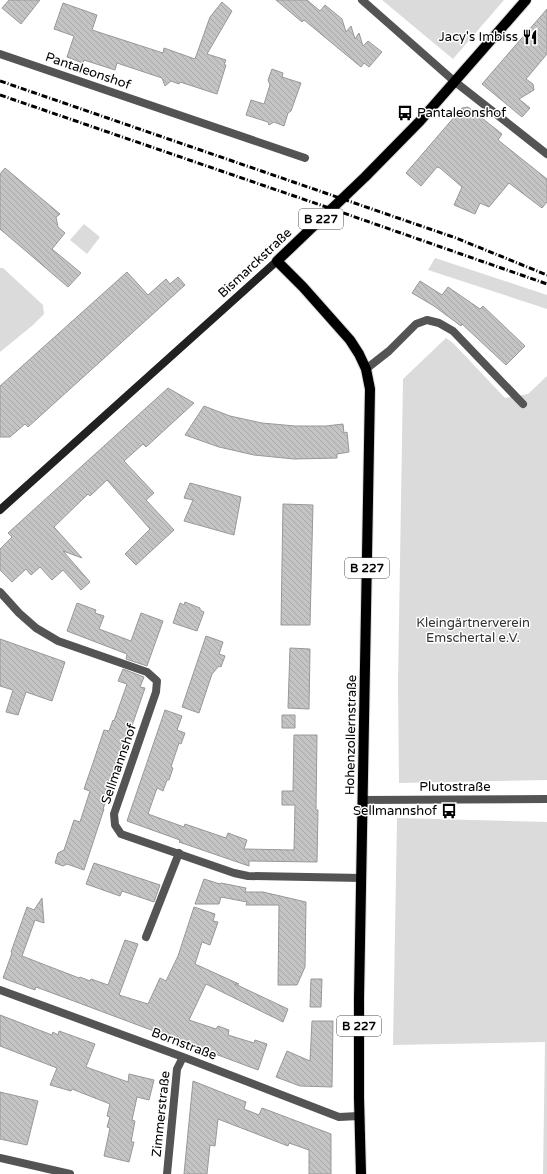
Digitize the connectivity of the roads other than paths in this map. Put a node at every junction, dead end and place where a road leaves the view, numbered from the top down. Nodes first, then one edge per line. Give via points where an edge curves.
1 (362, 0) edge
2 (526, 0) edge
3 (0, 54) edge
4 (454, 81) junction
5 (547, 154) edge
6 (305, 158) dead end
7 (277, 261) junction
8 (366, 369) junction
9 (523, 404) dead end
10 (0, 510) edge
11 (0, 592) edge
12 (547, 799) edge
13 (363, 800) junction
14 (179, 853) junction
15 (362, 878) junction
16 (146, 937) dead end
17 (0, 990) edge
18 (183, 1057) junction
19 (359, 1116) junction
20 (0, 1158) edge
21 (70, 1174) edge
22 (167, 1174) edge
23 (361, 1174) edge

1 - 4 street
2 - 4 main road, Bismarckstraße / B 227
3 - 6 street, Pantaleonshof
4 - 5 street
4 - 7 main road, Bismarckstraße / B 227 via 420,121 365,177
7 - 8 main road, Hohenzollernstraße / B 227 via 350,340
7 - 10 main road, Bismarckstraße
8 - 9 street via 389,351 416,324 427,320 453,331
8 - 13 main road, Hohenzollernstraße / B 227 via 371,408
11 - 14 street, Sellmannshof via 36,628 58,641 147,672 157,680 156,692 114,814 114,825 121,834
12 - 13 street, Plutostraße
13 - 15 main road, Hohenzollernstraße / B 227
14 - 15 street, Sellmannshof via 248,876
14 - 16 street
15 - 19 main road, Hohenzollernstraße / B 227
17 - 18 street, Bornstraße
18 - 19 street, Bornstraße via 339,1117
18 - 22 street, Zimmerstraße via 177,1069
19 - 23 main road, Hohenzollernstraße / B 227
20 - 21 street

